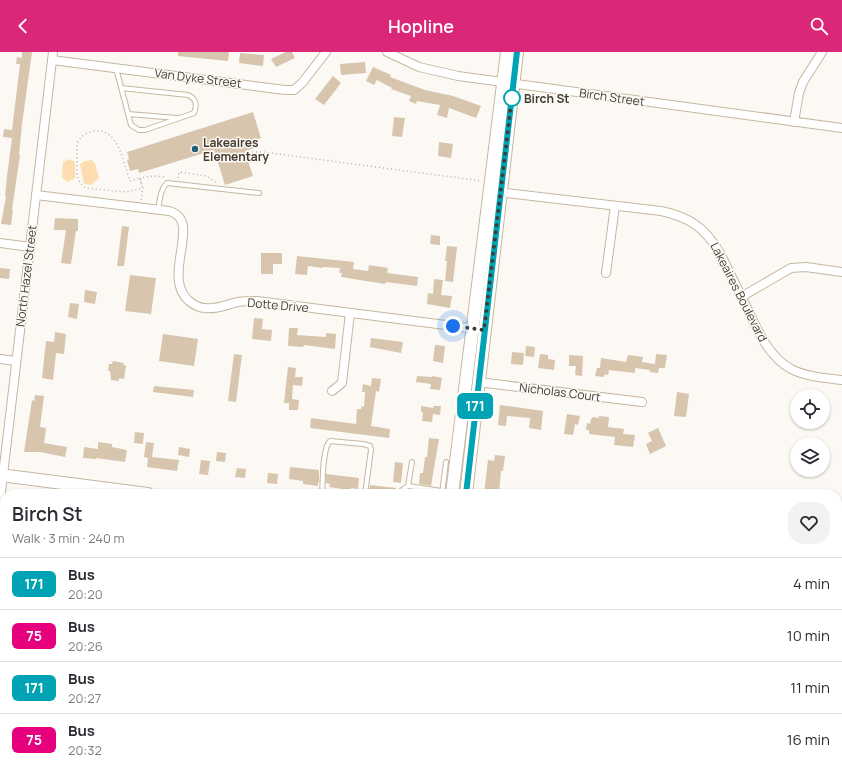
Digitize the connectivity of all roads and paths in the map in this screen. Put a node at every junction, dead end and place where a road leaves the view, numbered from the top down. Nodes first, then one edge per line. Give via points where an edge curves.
1 (326, 52) edge
2 (387, 52) edge
3 (507, 52) edge
4 (517, 52) edge
5 (822, 52) edge
6 (53, 56) edge
7 (116, 68) junction
8 (508, 83) junction
9 (121, 88) junction
10 (128, 114) junction
11 (179, 118) junction
12 (794, 122) junction
13 (842, 128) edge
14 (252, 152) dead end
15 (140, 178) junction
16 (217, 184) dead end
17 (494, 188) junction
18 (259, 193) dead end
19 (36, 195) junction
20 (615, 206) junction
21 (140, 208) junction
22 (158, 210) junction
23 (0, 243) edge
24 (30, 247) junction
25 (842, 272) edge
26 (606, 273) dead end
27 (741, 297) junction
28 (350, 313) junction
29 (479, 329) junction
30 (0, 359) edge
31 (16, 361) junction
32 (842, 380) edge
33 (478, 382) junction
34 (332, 391) dead end
35 (642, 402) dead end
36 (412, 462) dead end
37 (446, 462) dead end
38 (1, 475) edge
39 (408, 486) junction
40 (0, 489) edge
41 (109, 489) edge
42 (322, 489) edge
43 (367, 489) edge
44 (404, 489) edge
45 (424, 489) edge
46 (445, 489) edge
47 (446, 489) edge
48 (467, 489) edge

1 - 7 street, Van Dyke Street via 294,90
2 - 8 street, Birch Street via 419,67 438,72
3 - 8 main road
4 - 8 main road
5 - 12 street via 803,82
6 - 7 street, Van Dyke Street
6 - 19 street, North Hazel Street
7 - 9 lane
8 - 12 street, Birch Street
8 - 17 main road
9 - 10 lane
9 - 11 lane via 193,97 196,101 194,113
10 - 11 lane
10 - 11 lane via 131,125 139,130
12 - 13 street, Birch Street
14 - 17 path
15 - 15 path via 130,181 116,142 105,131 91,131 84,134 77,143 77,176 86,188 126,192 142,188
15 - 16 path via 178,178 179,172 207,176
15 - 21 path via 143,188
17 - 20 street, Lakeaires Boulevard
17 - 29 main road
18 - 22 lane via 167,183 161,192
19 - 21 street, Dotte Drive
19 - 24 street, North Hazel Street
20 - 26 street
20 - 27 street, Lakeaires Boulevard via 674,214 695,223 713,241
21 - 22 street, Dotte Drive
22 - 28 street, Dotte Drive via 174,212 182,220 184,225 179,284 186,299 198,307 212,309 257,301
23 - 24 street
24 - 31 street, North Hazel Street
25 - 27 street via 806,267 791,268
27 - 32 street, Lakeaires Boulevard via 766,346 782,362 802,374
28 - 29 street, Dotte Drive
28 - 34 street via 342,383
29 - 33 main road
29 - 47 main road
30 - 31 street
31 - 38 street, North Hazel Street
33 - 35 street, Nicholas Court
33 - 48 main road
36 - 39 lane
37 - 46 lane
38 - 40 street, North Hazel Street
38 - 41 main road
39 - 44 lane
39 - 45 lane
42 - 43 lane via 325,453 330,441 370,446

